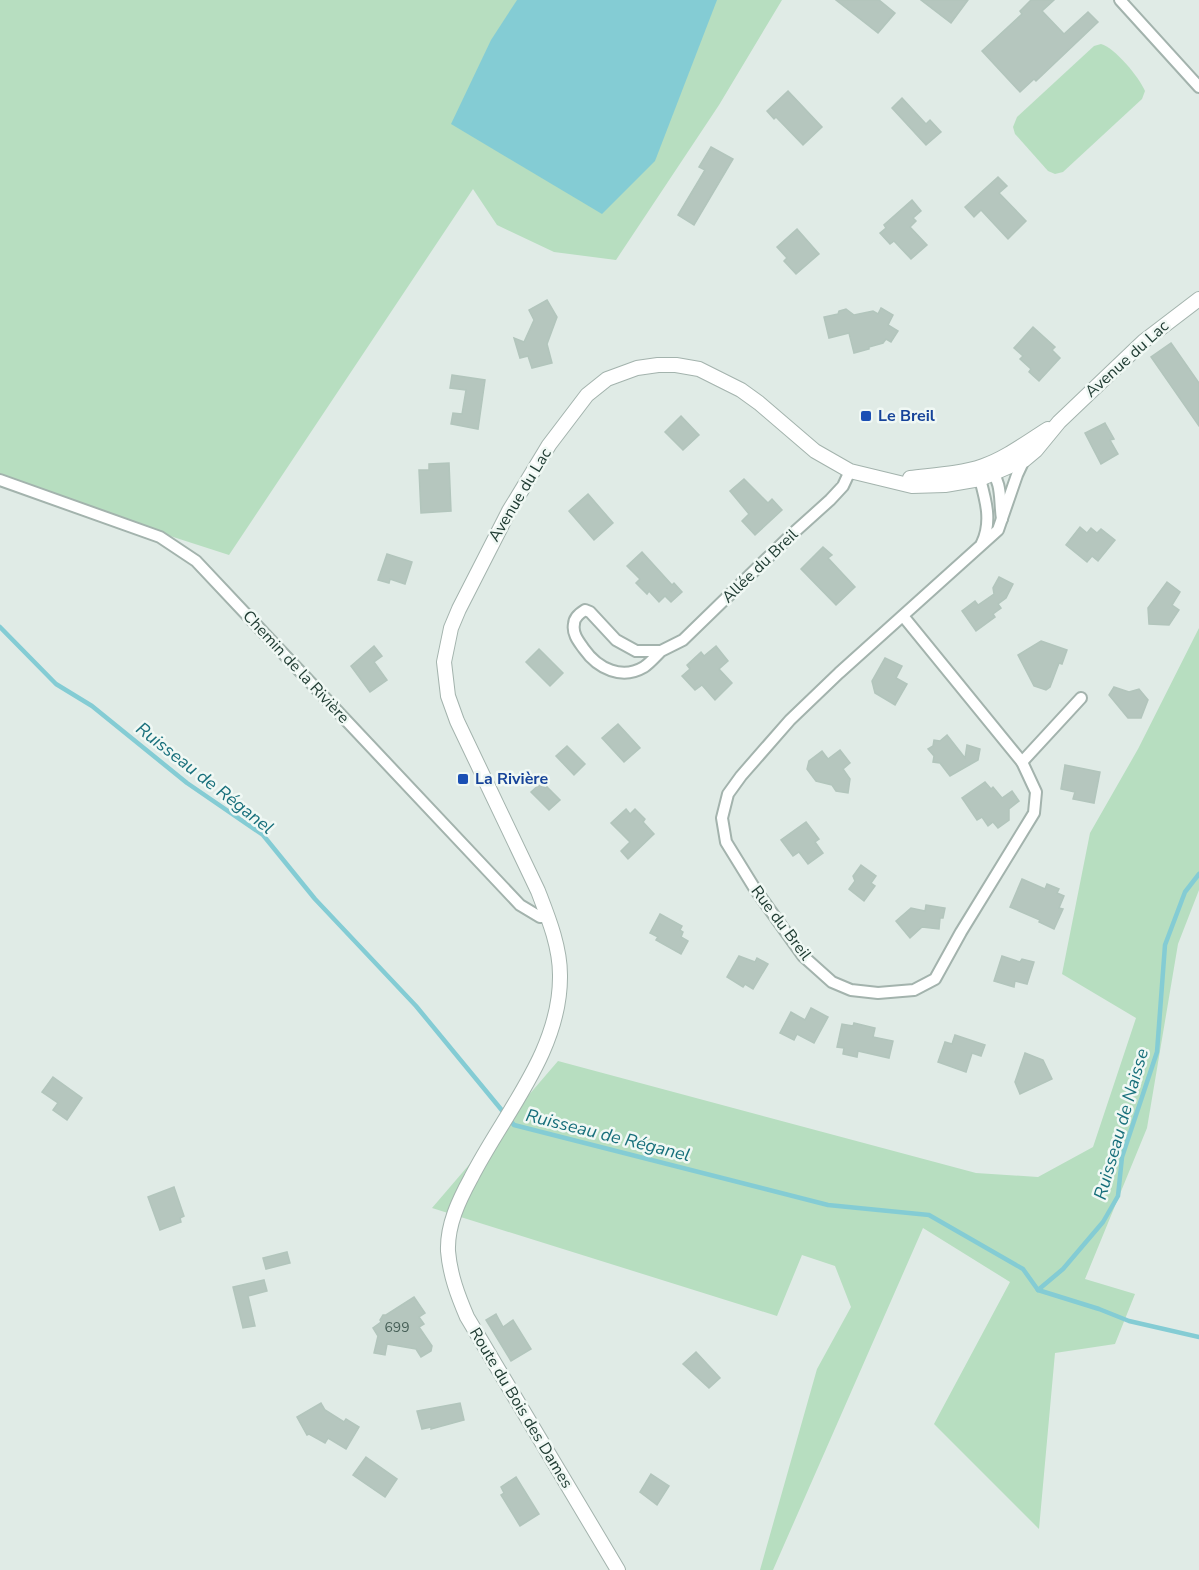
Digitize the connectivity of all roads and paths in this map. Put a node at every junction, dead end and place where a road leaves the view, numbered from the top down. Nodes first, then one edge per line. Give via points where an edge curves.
1 (1120, 0) edge
2 (1199, 87) edge
3 (1199, 299) edge
4 (1059, 422) junction
5 (1024, 460) junction
6 (850, 471) junction
7 (985, 473) junction
8 (0, 480) edge
9 (1002, 519) junction
10 (980, 546) junction
11 (903, 616) junction
12 (661, 651) junction
13 (1081, 698) dead end
14 (1022, 762) junction
15 (548, 917) junction
16 (449, 1237) joint
17 (618, 1570) edge

1 - 2 street
3 - 4 street, Avenue du Lac via 1144,340
4 - 5 street, Avenue du Lac
4 - 7 street, Avenue du Lac
5 - 7 street, Avenue du Lac
5 - 9 street, Rue du Breil
6 - 7 street, Avenue du Lac via 912,486 945,485
6 - 12 street, Allée du Breil via 830,500 684,640
6 - 15 street, Avenue du Lac via 815,451 741,390 699,369 676,365 637,368 601,383 587,395 549,445 459,609 444,662 448,696 457,721
7 - 9 street via 998,483
7 - 10 street via 987,533
8 - 15 street, Chemin de la Rivière via 160,537 196,561 520,905 540,917
9 - 10 street, Rue du Breil via 998,530
10 - 11 street, Rue du Breil
11 - 14 street, Rue du Breil
11 - 14 street, Rue du Breil via 790,720 728,794 722,818 726,842 803,956 832,982 851,990 914,990 935,979 1034,813 1036,792
12 - 12 street, Allée du Breil via 636,651 616,640 585,610 573,624 575,636 605,670 623,674 644,667
13 - 14 street
15 - 16 street, Avenue du Lac via 560,972 556,1011 548,1038 465,1187
16 - 17 street, Route du Bois des Dames via 450,1268 467,1317

